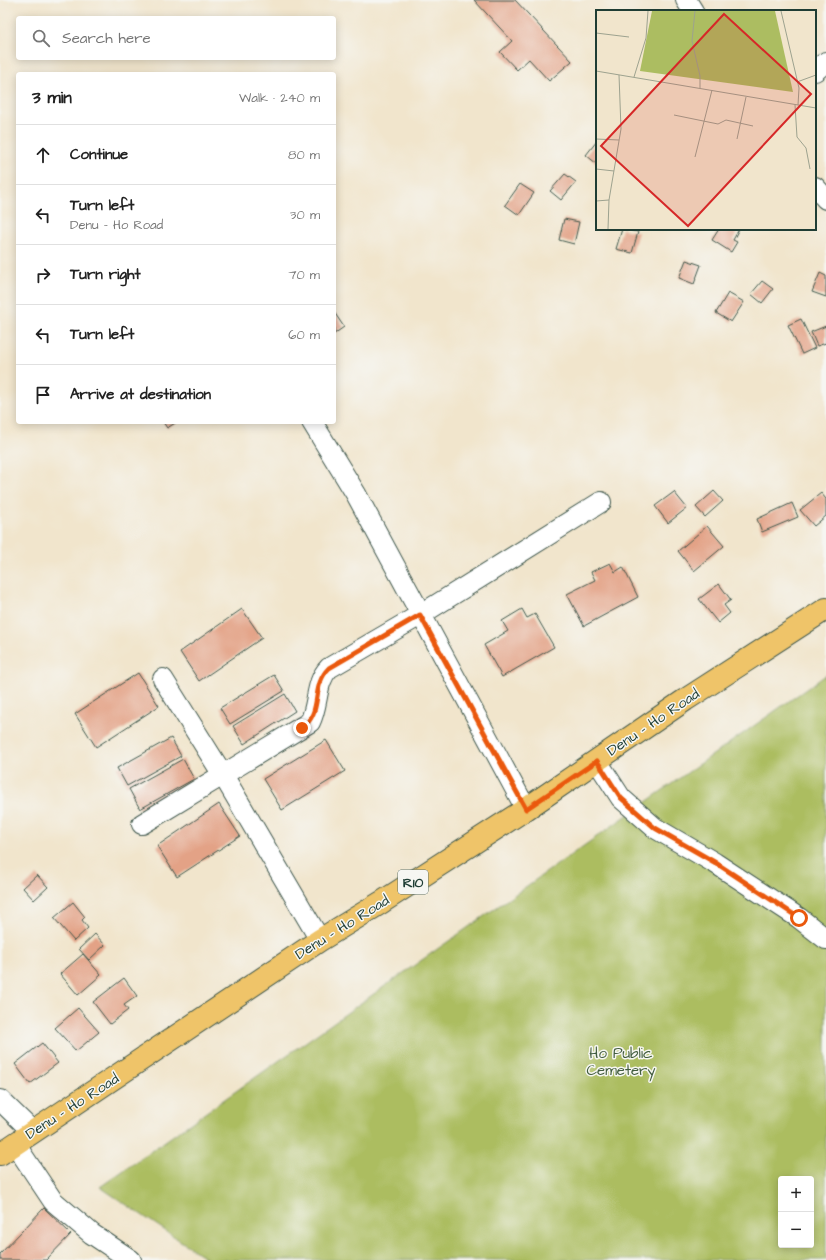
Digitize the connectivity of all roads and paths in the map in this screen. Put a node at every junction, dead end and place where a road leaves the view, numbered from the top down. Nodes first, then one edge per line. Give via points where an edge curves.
1 (686, 0) edge
2 (692, 10) edge
3 (826, 62) edge
4 (816, 70) edge
5 (816, 188) edge
6 (826, 199) edge
7 (313, 424) edge
8 (601, 502) dead end
9 (826, 609) edge
10 (420, 615) junction
11 (163, 679) dead end
12 (597, 761) junction
13 (224, 775) junction
14 (526, 809) junction
15 (142, 824) dead end
16 (826, 939) edge
17 (320, 940) junction
18 (0, 1100) edge
19 (16, 1143) edge
20 (131, 1260) edge

1 - 2 street
3 - 4 street
5 - 6 street
7 - 10 street via 356,494
8 - 10 street
9 - 12 main road, Denu - Ho Road / R10 via 685,700
10 - 13 street via 329,668 322,675 310,722
10 - 14 street
11 - 13 street
12 - 14 main road, Denu - Ho Road / R10
12 - 16 street via 621,798 655,828 716,863
13 - 15 street
13 - 17 street
14 - 17 main road, Denu - Ho Road / R10
17 - 19 main road, Denu - Ho Road / R10
18 - 19 street
19 - 20 street via 53,1201 92,1234

